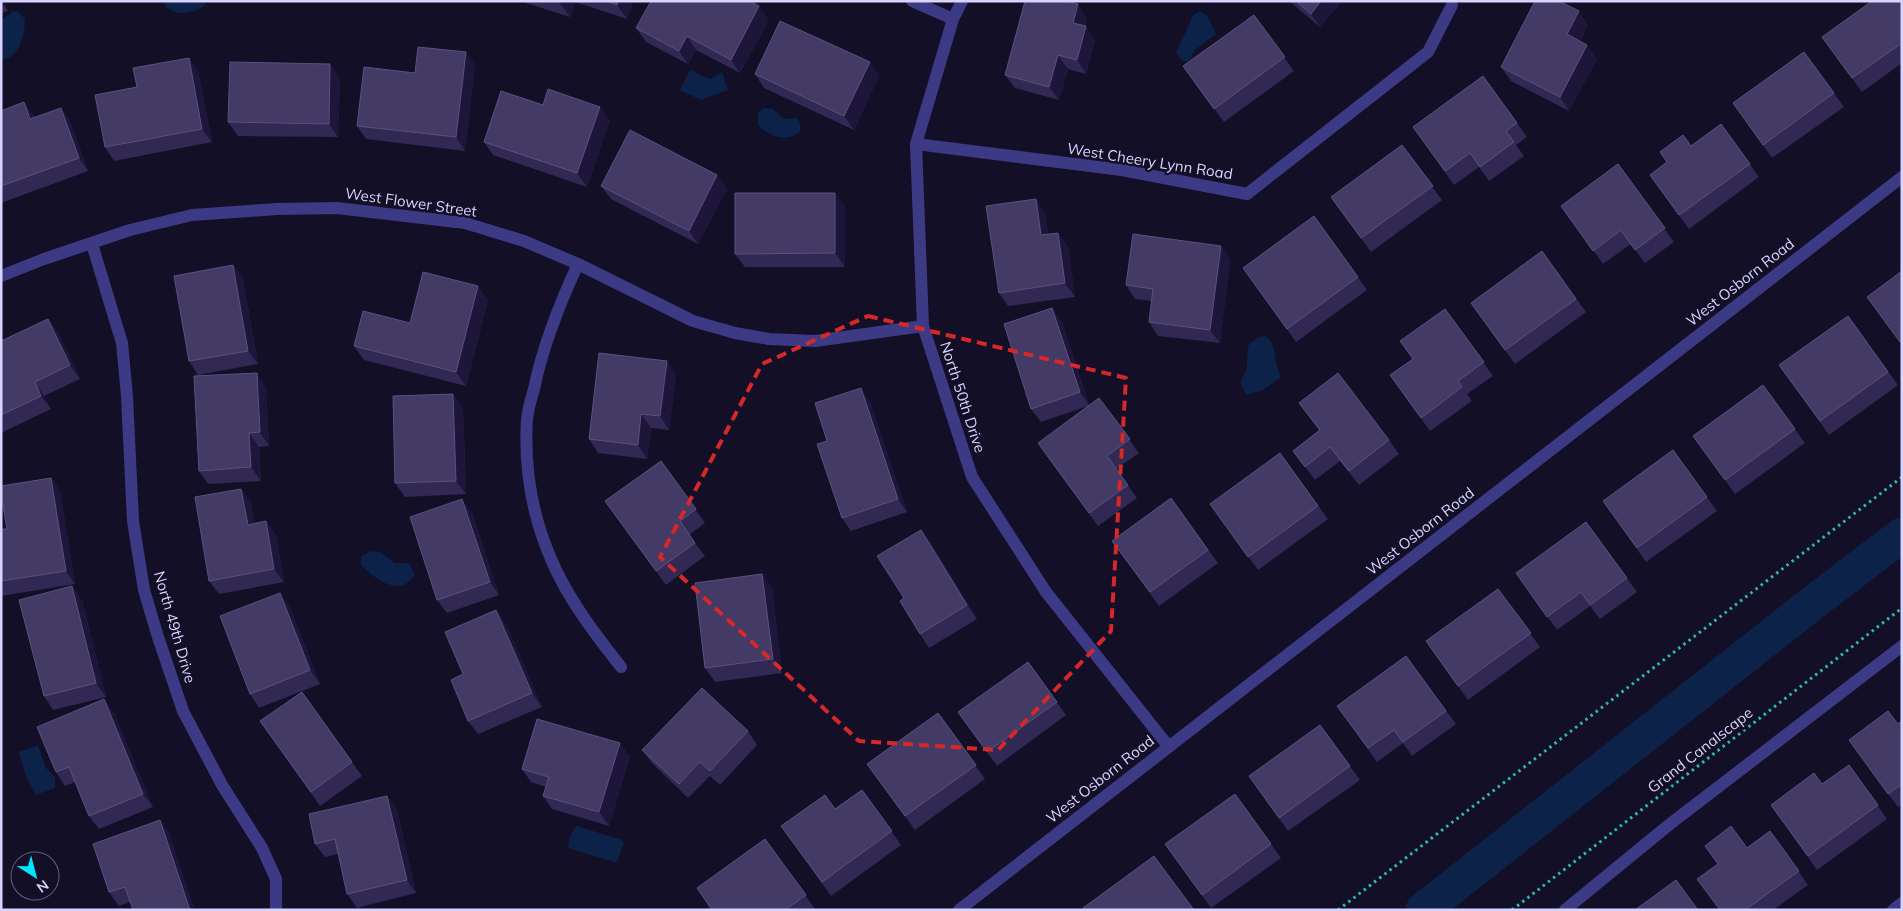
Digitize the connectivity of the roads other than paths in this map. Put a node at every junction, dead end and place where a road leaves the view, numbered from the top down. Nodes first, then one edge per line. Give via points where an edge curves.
1 (912, 1) edge
2 (962, 1) edge
3 (1452, 5) dead end
4 (953, 19) junction
5 (916, 144) junction
6 (1902, 177) edge
7 (92, 244) junction
8 (578, 264) junction
9 (1, 276) edge
10 (924, 326) junction
11 (1902, 646) edge
12 (621, 667) dead end
13 (1169, 747) junction
14 (1902, 903) edge
15 (276, 910) edge
16 (958, 910) edge
17 (1565, 910) edge
18 (1893, 910) edge

1 - 4 street
2 - 4 street, North 50th Drive
3 - 5 street, West Cheery Lynn Road via 1428,52 1247,194 1122,170
4 - 5 street, North 50th Drive
5 - 10 street, North 50th Drive
6 - 13 street, West Osborn Road
7 - 8 street, West Flower Street via 130,230 192,215 337,208 465,223 524,241
7 - 9 street, West Flower Street
7 - 15 street, North 49th Drive via 122,343 132,521 144,590 183,711 222,785 262,848 276,879
8 - 10 street, West Flower Street via 694,321 735,333 769,339 815,341
8 - 12 street via 540,358 527,417 526,458 534,510 551,560 570,597
10 - 13 street, North 50th Drive via 972,477 1046,592
11 - 17 street via 1670,824
13 - 16 street, West Osborn Road
14 - 18 street

